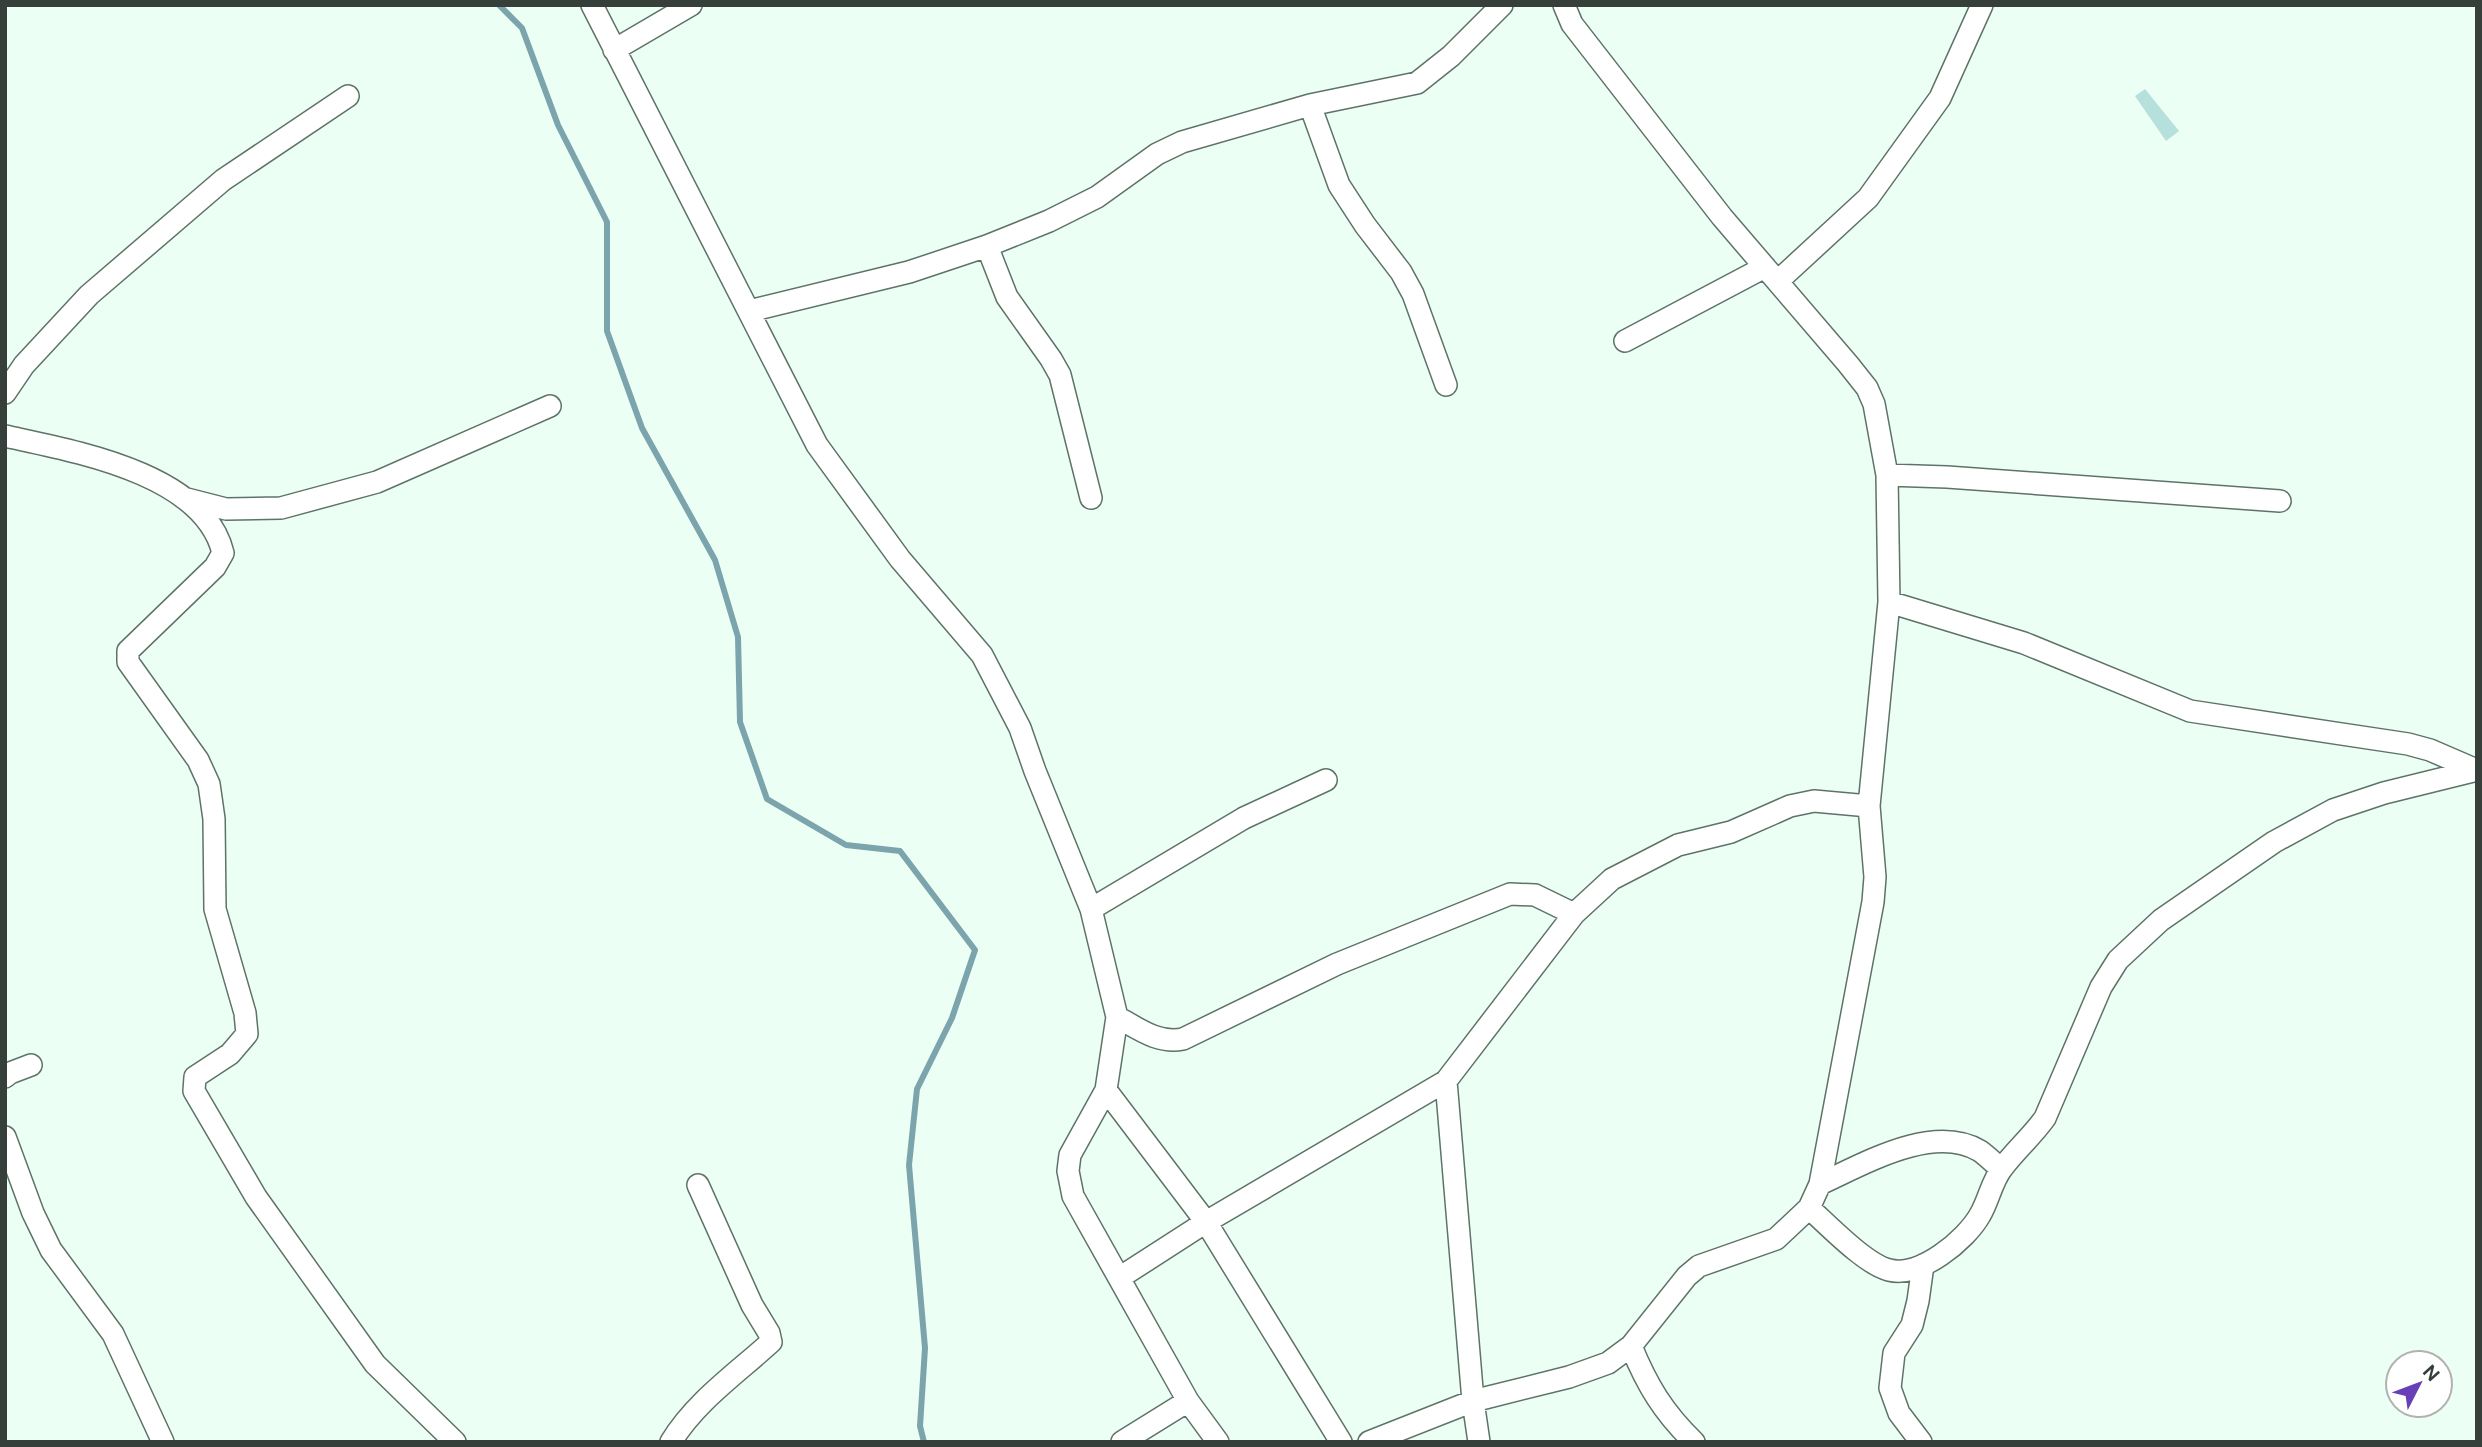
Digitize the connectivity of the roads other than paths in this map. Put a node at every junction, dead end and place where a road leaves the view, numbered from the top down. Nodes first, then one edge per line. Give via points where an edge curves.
1 (592, 5) edge
2 (691, 5) edge
3 (1502, 5) edge
4 (1564, 5) edge
5 (1982, 5) edge
6 (614, 50) junction
7 (348, 96) dead end
8 (1310, 105) junction
9 (987, 246) junction
10 (1772, 274) junction
11 (749, 312) junction
12 (1625, 341) dead end
13 (1446, 385) dead end
14 (5, 393) edge
15 (550, 406) dead end
16 (5, 436) edge
17 (1887, 475) junction
18 (182, 497) junction
19 (1091, 498) dead end
20 (2280, 501) dead end
21 (1889, 602) junction
22 (2475, 770) edge
23 (1326, 780) dead end
24 (1869, 806) junction
25 (1091, 909) junction
26 (1574, 914) junction
27 (1117, 1017) junction
28 (31, 1066) dead end
29 (5, 1077) edge
30 (1446, 1081) junction
31 (1106, 1090) junction
32 (5, 1137) edge
33 (2001, 1168) junction
34 (1820, 1184) junction
35 (698, 1185) dead end
36 (1809, 1208) junction
37 (1206, 1222) junction
38 (1923, 1265) junction
39 (1119, 1278) junction
40 (1631, 1346) junction
41 (1188, 1401) junction
42 (1473, 1401) junction
43 (163, 1442) edge
44 (455, 1442) edge
45 (671, 1442) edge
46 (1122, 1442) edge
47 (1218, 1442) edge
48 (1341, 1442) edge
49 (1369, 1442) edge
50 (1479, 1442) edge
51 (1694, 1442) edge
52 (1921, 1442) edge

1 - 6 street
2 - 6 street
3 - 8 street via 1417,83
4 - 10 street via 1572,24
5 - 10 street via 1940,98 1868,198
6 - 11 street
7 - 14 street via 223,180 89,295 24,365
8 - 9 street via 1182,142 1157,154 1097,197
8 - 13 street via 1339,185 1413,294
9 - 11 street via 909,272
9 - 19 street via 1007,297 1060,376
10 - 12 street
10 - 17 street via 1867,388 1878,420
11 - 25 street via 817,445 900,559 982,655 1020,728
15 - 18 street via 377,482 281,508 226,509
16 - 18 street via 95,457 152,478
17 - 20 street
17 - 21 street
18 - 44 street via 208,521 223,553 215,567 128,651 128,662 198,760 209,784 215,909 245,1013 247,1034 229,1054 195,1077 194,1091 256,1198 375,1364
21 - 22 street via 2024,643 2189,711 2408,744
21 - 24 street
22 - 33 street via 2333,810 2274,842 2161,920 2118,960 2101,987 2045,1118
23 - 25 street via 1244,818
24 - 26 street via 1814,801 1790,806 1731,832 1678,845 1612,879
24 - 34 street via 1873,902
25 - 27 street
26 - 27 street via 1535,895 1510,894 1337,964 1183,1039 1157,1039
26 - 30 street
27 - 31 street
28 - 29 street
30 - 37 street
30 - 42 street
31 - 37 street
31 - 39 street via 1070,1155 1068,1171 1073,1196
32 - 43 street via 51,1250 113,1334
33 - 34 street via 1979,1151 1957,1143 1929,1143 1898,1149
33 - 38 street via 1980,1216 1961,1239
34 - 36 street
35 - 45 street via 771,1342 680,1426
36 - 38 street via 1844,1240 1888,1270
36 - 40 street via 1776,1239 1699,1266
37 - 39 street
37 - 48 street
38 - 52 street via 1912,1325 1894,1353 1890,1388 1899,1413
39 - 41 street
40 - 42 street via 1608,1363
40 - 51 street via 1646,1383 1673,1422
41 - 46 street
41 - 47 street
42 - 49 street
42 - 50 street

